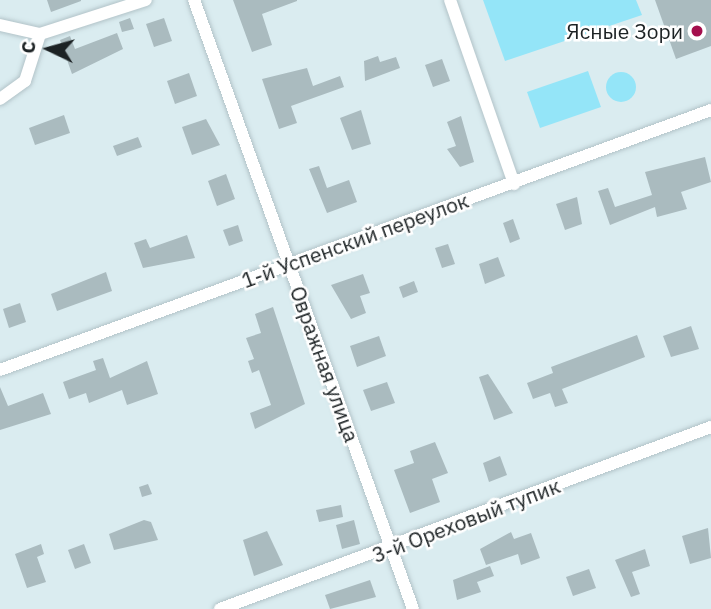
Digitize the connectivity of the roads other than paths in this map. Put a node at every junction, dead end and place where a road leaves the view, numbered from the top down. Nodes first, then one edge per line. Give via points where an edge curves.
1 (146, 0) edge
2 (194, 0) edge
3 (450, 0) edge
4 (0, 25) edge
5 (40, 34) junction
6 (0, 99) edge
7 (711, 110) edge
8 (514, 184) junction
9 (289, 263) junction
10 (0, 370) edge
11 (711, 427) edge
12 (391, 548) junction
13 (220, 609) edge
14 (413, 609) edge

1 - 5 street
2 - 9 street, Овражная улица
3 - 8 street
4 - 5 street
5 - 6 street via 25,81
7 - 8 street, 1-й Успенский переулок
8 - 9 street, 1-й Успенский переулок
9 - 10 street, 1-й Успенский переулок
9 - 12 street, Овражная улица
11 - 12 street, 3-й Ореховый тупик
12 - 13 street, 3-й Ореховый тупик
12 - 14 street, Овражная улица

